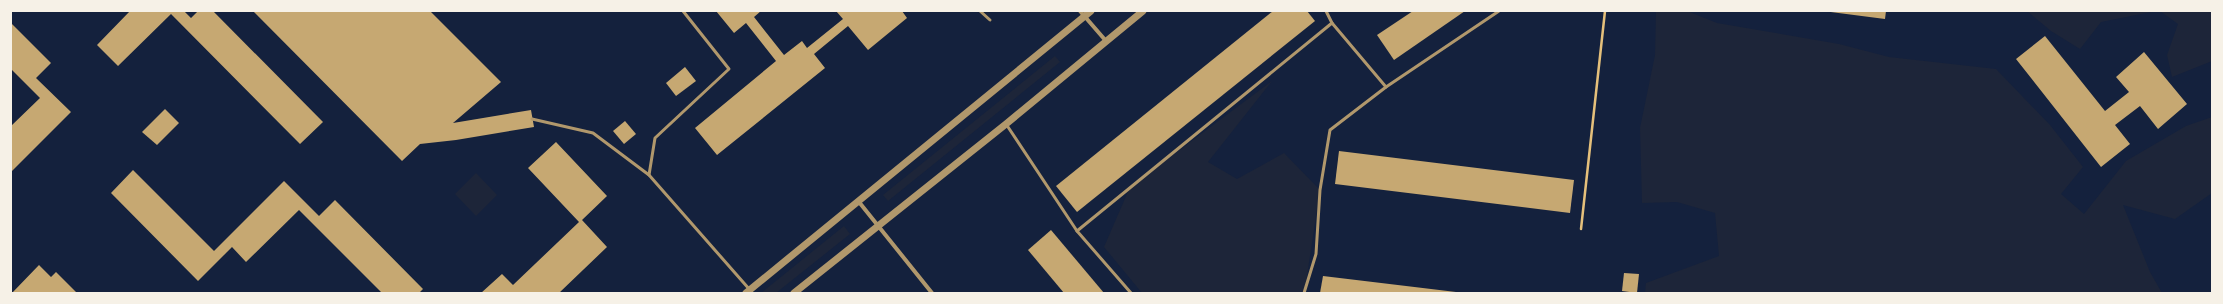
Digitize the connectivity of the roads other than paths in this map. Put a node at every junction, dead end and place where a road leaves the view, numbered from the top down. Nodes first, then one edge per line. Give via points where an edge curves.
1 (683, 11) edge
2 (980, 11) edge
3 (1143, 11) edge
4 (1326, 11) edge
5 (1499, 11) edge
6 (1085, 13) edge
7 (990, 20) dead end
8 (1332, 23) junction
9 (1106, 41) junction
10 (1386, 87) junction
11 (532, 119) dead end
12 (1006, 124) junction
13 (649, 175) junction
14 (859, 202) junction
15 (877, 226) junction
16 (1077, 231) junction
17 (748, 292) edge
18 (794, 293) edge
19 (932, 293) edge
20 (1131, 293) edge
21 (1304, 293) edge

1 - 13 lane via 730,69 655,138
2 - 7 lane
3 - 9 street
4 - 8 lane
5 - 10 lane
6 - 9 street
6 - 14 street
8 - 10 lane
8 - 16 lane
9 - 12 street
10 - 21 lane via 1330,130 1320,190 1316,254
11 - 13 lane via 593,133
12 - 15 street
12 - 16 lane
13 - 17 lane
14 - 15 street
14 - 17 street
15 - 18 street
15 - 19 street
16 - 20 lane

